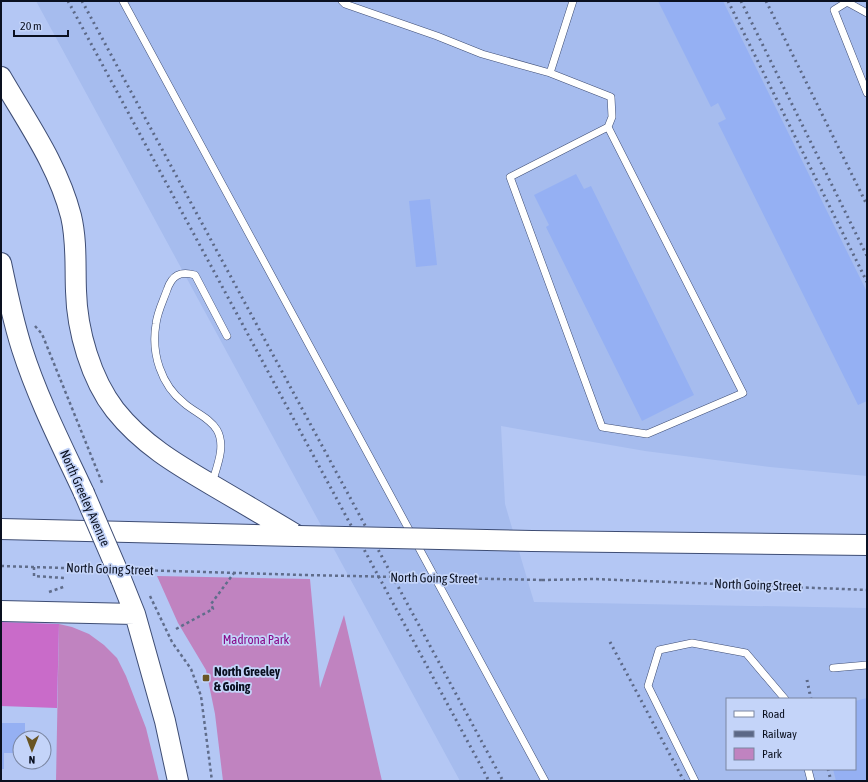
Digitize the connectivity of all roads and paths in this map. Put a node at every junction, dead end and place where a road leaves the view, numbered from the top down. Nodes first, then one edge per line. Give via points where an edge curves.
1 (123, 1) edge
2 (342, 1) edge
3 (573, 1) edge
4 (867, 13) edge
5 (550, 73) junction
6 (1, 76) edge
7 (867, 93) edge
8 (608, 128) junction
9 (1, 263) edge
10 (5, 302) edge
11 (42, 334) dead end
12 (227, 336) dead end
13 (211, 484) junction
14 (103, 485) dead end
15 (1, 529) edge
16 (298, 536) junction
17 (862, 547) edge
18 (1, 566) edge
19 (34, 567) junction
20 (103, 569) dead end
21 (234, 572) junction
22 (128, 574) junction
23 (64, 578) dead end
24 (867, 590) edge
25 (149, 594) dead end
26 (1, 611) edge
27 (135, 614) junction
28 (176, 629) dead end
29 (867, 665) edge
30 (833, 668) dead end
31 (783, 698) edge
32 (808, 770) edge
33 (178, 781) edge
34 (212, 781) edge
35 (544, 781) edge
36 (695, 781) edge
37 (811, 781) edge

1 - 35 lane
2 - 5 lane via 482,54
3 - 5 lane
4 - 7 lane via 847,2 834,10
5 - 8 lane via 611,97 612,117
6 - 13 main road via 49,158 62,187 71,217 80,326 94,374 104,394 129,426 151,447
8 - 8 lane via 743,393 647,434 602,427 510,177
9 - 10 main road, North Greeley Avenue
10 - 22 main road, North Greeley Avenue, bridge via 53,428
11 - 14 path, North Greeley Avenue
12 - 13 lane via 195,275 177,275 170,281 156,323 156,354 166,385 176,397 217,430 221,453
13 - 16 main road
15 - 16 main road
16 - 17 main road, bridge
18 - 19 path, North Going Street
19 - 20 path, North Going Street
19 - 23 path via 34,576
21 - 22 path, North Going Street
21 - 24 path, North Going Street, bridge via 542,580 595,579
21 - 28 path via 211,604 213,609
22 - 27 main road, North Greeley Avenue
25 - 34 path via 172,642 191,669 197,683
26 - 27 main road
27 - 33 main road, North Greeley Avenue via 165,721
29 - 30 lane
31 - 36 lane via 746,652 692,643 658,650 648,686
32 - 37 lane

